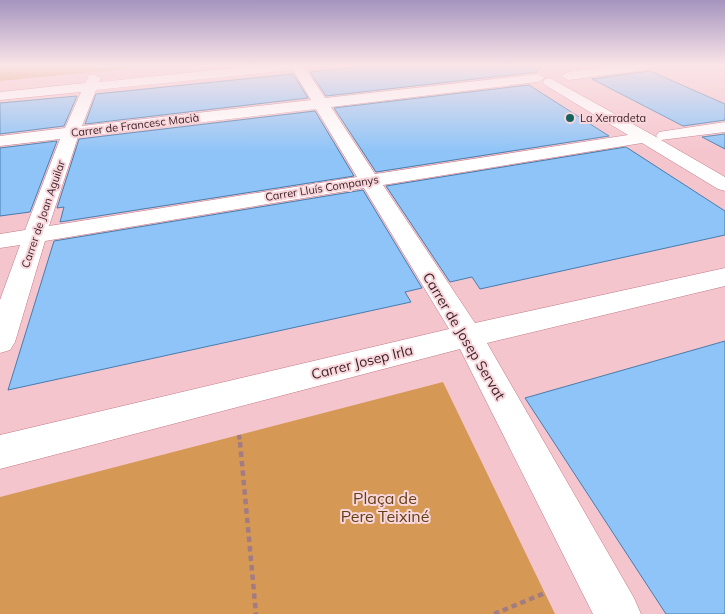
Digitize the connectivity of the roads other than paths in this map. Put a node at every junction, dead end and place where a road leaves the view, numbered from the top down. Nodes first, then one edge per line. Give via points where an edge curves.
1 (87, 95) edge
2 (314, 95) edge
3 (381, 95) edge
4 (576, 95) edge
5 (596, 95) edge
6 (319, 103) junction
7 (725, 127) edge
8 (71, 133) junction
9 (665, 136) junction
10 (644, 138) junction
11 (0, 141) edge
12 (725, 170) edge
13 (368, 181) junction
14 (725, 185) edge
15 (34, 236) junction
16 (0, 241) edge
17 (725, 276) edge
18 (468, 336) junction
19 (0, 342) edge
20 (0, 452) edge
21 (618, 614) edge

1 - 8 street, Carrer de Joan Aguilar
2 - 6 street, Carrer de Josep Servat
3 - 6 street, Carrer de Francesc Macià
4 - 10 street
5 - 9 street
6 - 8 street, Carrer de Francesc Macià
6 - 13 street, Carrer de Josep Servat
7 - 9 street
8 - 11 street, Carrer de Francesc Macià
8 - 15 street, Carrer de Joan Aguilar
9 - 12 street
10 - 13 street, Carrer Lluís Companys
10 - 14 street
13 - 15 street, Carrer Lluís Companys
13 - 18 street, Carrer de Josep Servat
15 - 16 street, Carrer Lluís Companys
15 - 19 street, Carrer de Joan Aguilar
17 - 18 street, Carrer Josep Irla
18 - 20 street, Carrer Josep Irla
18 - 21 street, Carrer de Josep Servat

